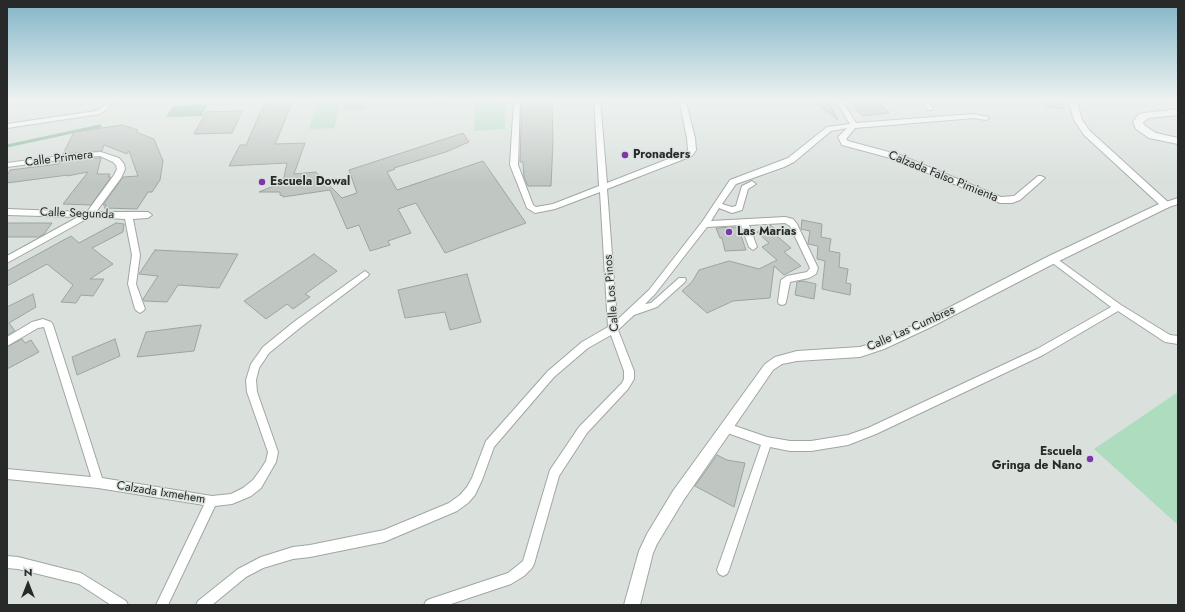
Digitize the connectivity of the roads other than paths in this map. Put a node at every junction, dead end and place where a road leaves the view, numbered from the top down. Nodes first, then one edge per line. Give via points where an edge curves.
1 (516, 128) edge
2 (599, 128) edge
3 (689, 128) edge
4 (839, 128) edge
5 (851, 128) edge
6 (1083, 128) edge
7 (1141, 128) edge
8 (1178, 141) edge
9 (7, 165) edge
10 (1041, 178) dead end
11 (752, 184) dead end
12 (604, 188) junction
13 (1178, 201) edge
14 (717, 205) junction
15 (1166, 206) junction
16 (7, 212) edge
17 (90, 214) junction
18 (148, 215) dead end
19 (129, 216) junction
20 (744, 222) junction
21 (705, 224) junction
22 (753, 247) dead end
23 (1054, 259) junction
24 (7, 260) edge
25 (365, 274) dead end
26 (682, 280) dead end
27 (782, 302) dead end
28 (1118, 307) junction
29 (140, 309) dead end
30 (630, 313) junction
31 (613, 330) junction
32 (1178, 340) edge
33 (7, 342) edge
34 (726, 428) junction
35 (767, 442) junction
36 (7, 474) edge
37 (98, 483) junction
38 (212, 501) junction
39 (7, 562) edge
40 (723, 570) dead end
41 (122, 605) edge
42 (162, 605) edge
43 (202, 605) edge
44 (430, 605) edge
45 (632, 605) edge

1 - 12 street via 514,165 530,206 535,210 543,210
2 - 12 street, Calle Los Pinos
3 - 12 street via 692,150 690,154
4 - 14 street via 830,129 818,137 791,160 733,182
5 - 10 street, Calzada Falso Pimienta via 842,137 845,143 897,157 1000,200 1017,198
6 - 15 street
7 - 8 main road via 1153,136
9 - 17 street, Calle Primera via 91,154 101,154 116,160 121,169 118,176
11 - 14 street via 745,188 739,208 732,210
12 - 31 street, Calle Los Pinos
13 - 15 street
14 - 21 street
15 - 23 street, Calle Las Cumbres
16 - 17 street, Calle Segunda
17 - 19 street, Calle Segunda
17 - 24 street
18 - 19 street, Calle Segunda
19 - 29 street via 136,255 132,284
20 - 21 street
20 - 22 street
20 - 27 street via 785,220 790,221 797,231 814,268 809,275 787,279 784,282
21 - 30 street via 652,292
23 - 28 street
23 - 34 street, Calle Las Cumbres via 880,346 860,352 797,356 779,360 769,367
25 - 38 street, Calzada Ixmehem via 298,324 260,358 254,367 252,392 273,452 271,462 257,484 247,492 232,499
26 - 30 street via 654,305
28 - 32 street via 1168,339
28 - 35 street via 1040,352 872,431 848,440 811,446
30 - 31 street
31 - 43 street via 585,345 551,374 490,444 471,490 453,507 384,536 293,553 261,563 242,573
31 - 44 street, Calle Los Pinos via 629,379 583,430 554,474 528,564 510,578
33 - 37 street via 35,325 48,325
34 - 35 street
34 - 45 street, Calle Las Cumbres via 652,538 646,551
35 - 40 street
36 - 37 street, Calzada Ixmehem
37 - 38 street, Calzada Ixmehem
38 - 42 street
39 - 41 street via 81,579

